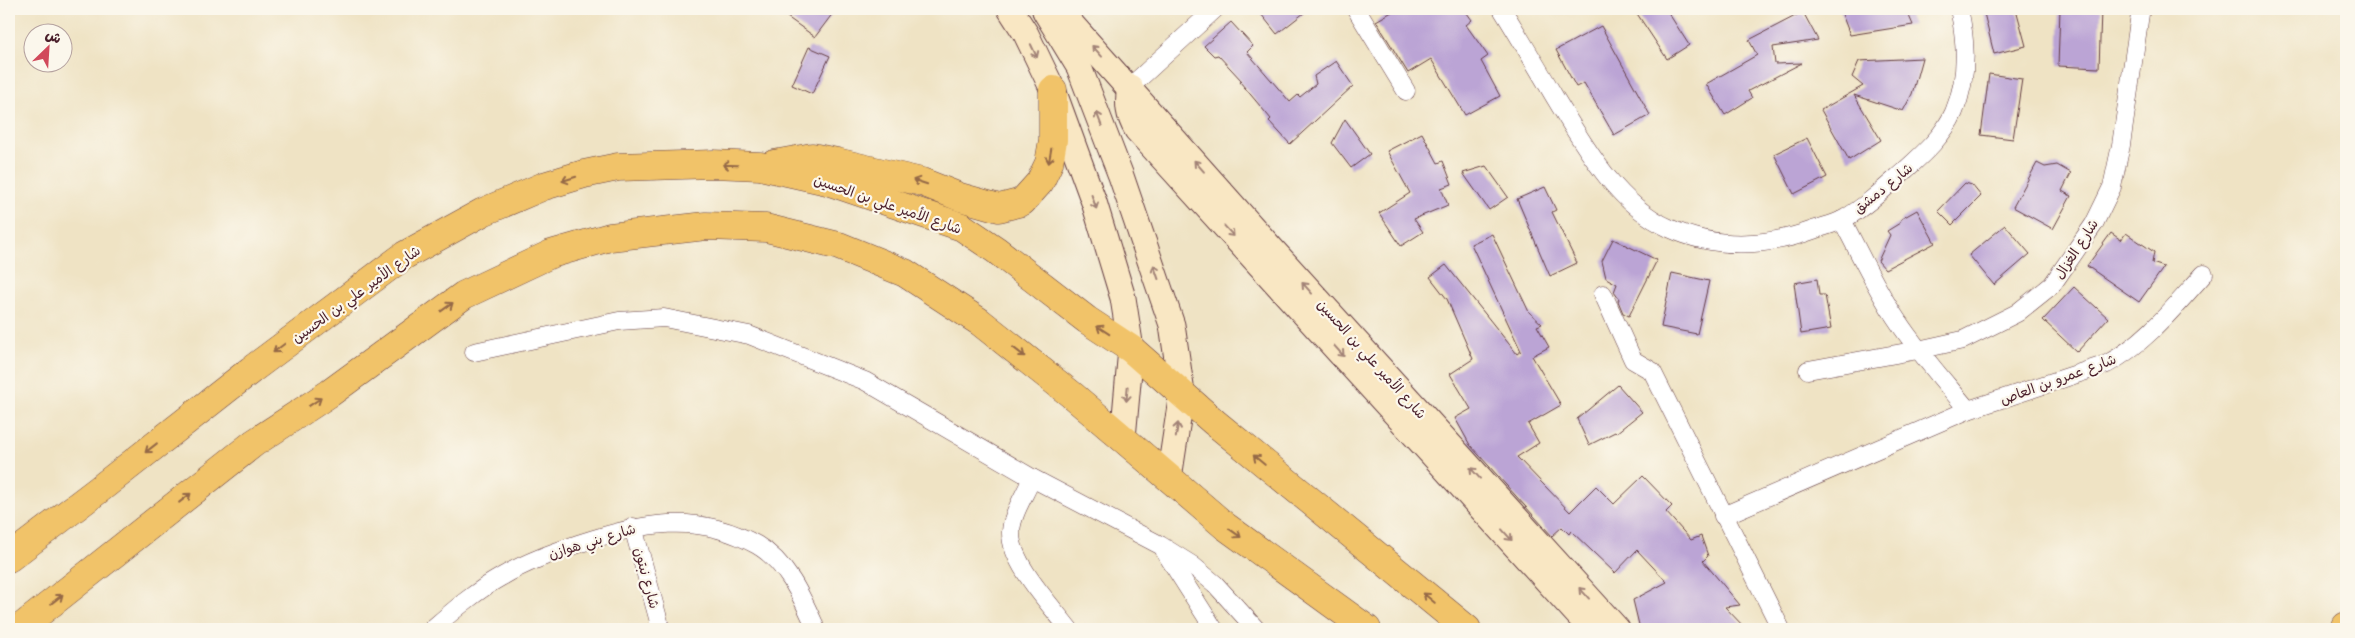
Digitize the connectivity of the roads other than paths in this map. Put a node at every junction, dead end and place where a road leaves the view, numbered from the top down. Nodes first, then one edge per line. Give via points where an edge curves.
1 (1010, 9) edge
2 (1044, 9) edge
3 (1058, 9) edge
4 (1214, 9) edge
5 (1356, 9) edge
6 (1502, 9) edge
7 (1959, 9) edge
8 (2140, 14) dead end
9 (1130, 87) junction
10 (1053, 90) junction
11 (1406, 91) dead end
12 (760, 166) junction
13 (1842, 220) junction
14 (2204, 274) dead end
15 (1603, 294) dead end
16 (1131, 349) junction
17 (1918, 350) junction
18 (474, 352) dead end
19 (1808, 370) dead end
20 (1182, 393) junction
21 (1968, 410) junction
22 (1122, 438) junction
23 (1032, 478) junction
24 (1169, 478) junction
25 (1723, 516) junction
26 (633, 527) junction
27 (1160, 545) junction
28 (9, 558) edge
29 (19, 629) edge
30 (432, 629) edge
31 (661, 629) edge
32 (813, 629) edge
33 (1069, 629) edge
34 (1214, 629) edge
35 (1256, 629) edge
36 (1367, 629) edge
37 (1467, 629) edge
38 (1591, 629) edge
39 (1617, 629) edge
40 (1781, 629) edge

1 -> 10 street
20 -> 2 street via 1172,325 1121,176 1079,67
9 -> 3 street, شارع الأمير علي بن الحسين
4 - 9 street
5 - 11 street
6 - 13 street, شارع دمشق via 1584,146 1610,181 1635,206 1668,228 1710,241 1737,245 1794,237
7 - 13 street, شارع دمشق via 1964,32 1965,75 1953,113 1925,152 1876,197
8 - 17 street, شارع الغزال via 2112,187 2074,256 2052,286 2017,313 1963,340
9 -> 38 street, شارع الأمير علي بن الحسين via 1127,105 1137,130
39 -> 9 street, شارع الأمير علي بن الحسين via 1270,247
10 -> 12 main road via 1050,163 1040,182 1022,202 999,208 922,182 812,157
10 -> 16 street via 1111,254 1123,298
16 -> 12 main road, شارع الأمير علي بن الحسين via 962,227 827,181
12 -> 28 main road, شارع الأمير علي بن الحسين via 618,167 544,186 482,212 405,255
13 - 17 street via 1875,284
14 - 21 street, شارع عمرو بن العاص via 2158,325 2124,355 2107,364
15 - 25 street via 1633,360 1652,371
16 - 20 main road, شارع الأمير علي بن الحسين
16 -> 22 street
17 - 19 street, شارع الغزال
17 - 21 street
18 - 23 street via 619,321 664,318 708,325 749,335 865,381
24 -> 20 street
37 -> 20 main road, شارع الأمير علي بن الحسين
21 - 25 street, شارع عمرو بن العاص
22 - 24 main road
29 -> 22 main road via 254,443 330,393 464,295 551,254 632,233 706,226 766,228 839,246 905,273 980,322
23 - 27 street
23 - 33 street via 1014,516 1013,546 1021,564
24 -> 36 main road via 1225,526
25 - 40 street
26 - 30 street, شارع بني هوازن via 540,557 458,606
26 - 31 street, شارع نبتون
26 - 32 street, شارع بني هوازن via 675,522 710,526 758,546 780,564 800,593 814,624
27 - 34 street
27 - 35 street via 1215,584

